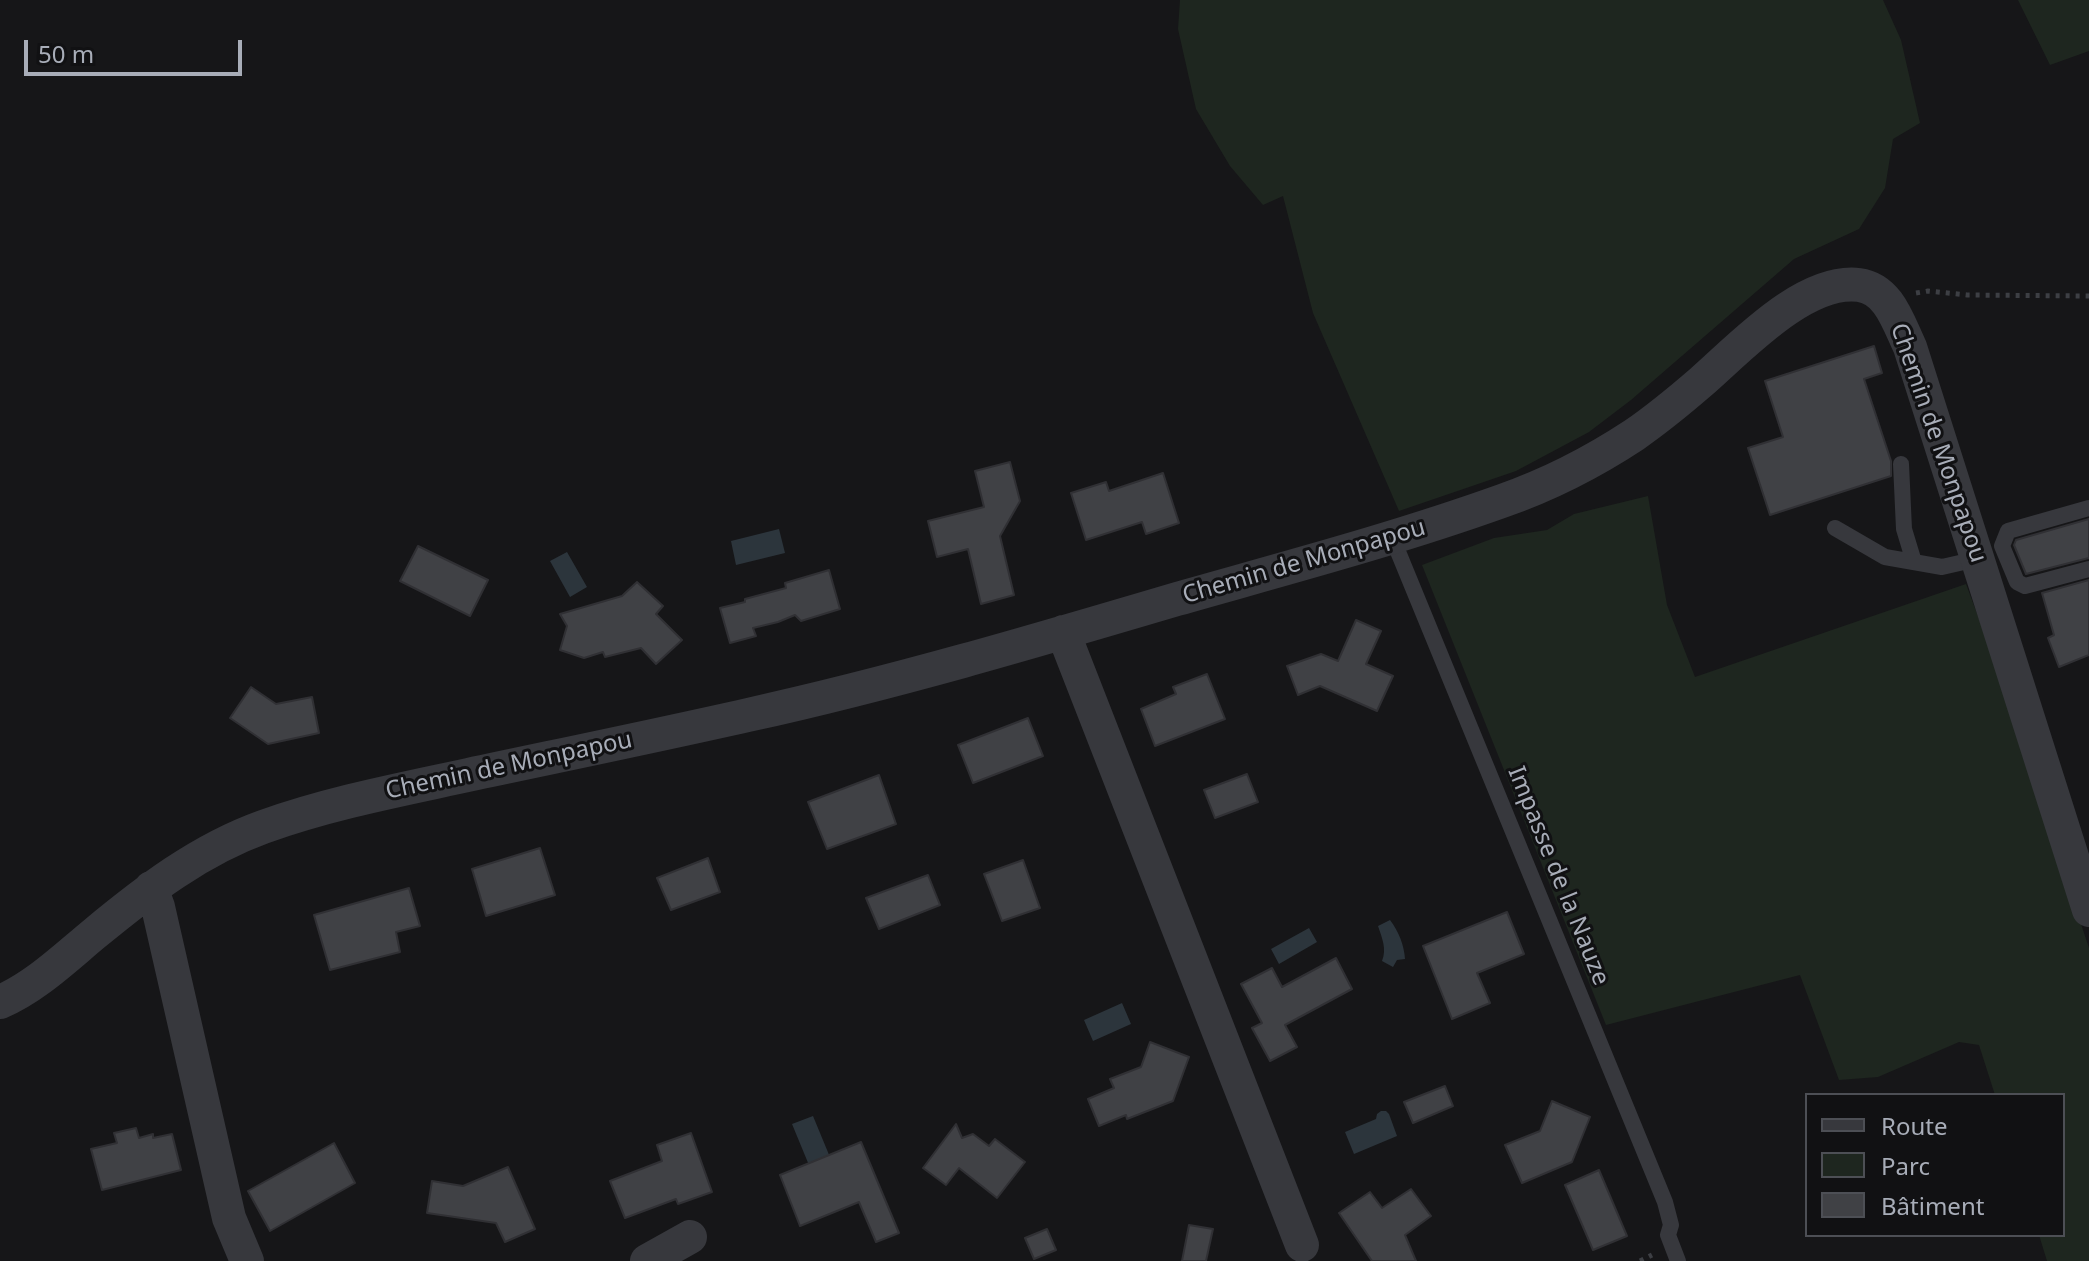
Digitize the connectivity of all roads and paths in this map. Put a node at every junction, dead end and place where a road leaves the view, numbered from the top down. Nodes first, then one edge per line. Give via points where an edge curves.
1 (2089, 296) edge
2 (1890, 305) junction
3 (1901, 464) dead end
4 (2089, 508) edge
5 (1835, 528) dead end
6 (1392, 537) junction
7 (1977, 559) junction
8 (1914, 562) junction
9 (2089, 569) edge
10 (1063, 632) junction
11 (151, 888) junction
12 (2088, 902) edge
13 (0, 1002) edge
14 (690, 1237) dead end
15 (1302, 1245) dead end
16 (247, 1261) edge
17 (647, 1261) edge
18 (1678, 1261) edge

1 - 2 path via 1928,291
2 - 6 street, Chemin de Monpapou via 1864,285 1818,292 1762,327 1668,410 1605,453 1506,500
2 - 7 street, Chemin de Monpapou via 1910,347
3 - 8 lane via 1904,529
4 - 9 lane via 2008,531 2002,546 2017,582 2025,586
5 - 8 lane via 1885,557
6 - 10 street, Chemin de Monpapou
6 - 18 lane, Impasse de la Nauze via 1665,1202 1668,1235
7 - 8 lane via 1942,567
7 - 12 street, Chemin de Monpapou
10 - 11 street, Chemin de Monpapou via 864,688 362,798 261,828 201,855
10 - 15 street
11 - 13 street, Chemin de Monpapou via 50,970
11 - 16 street via 229,1218
14 - 17 street

